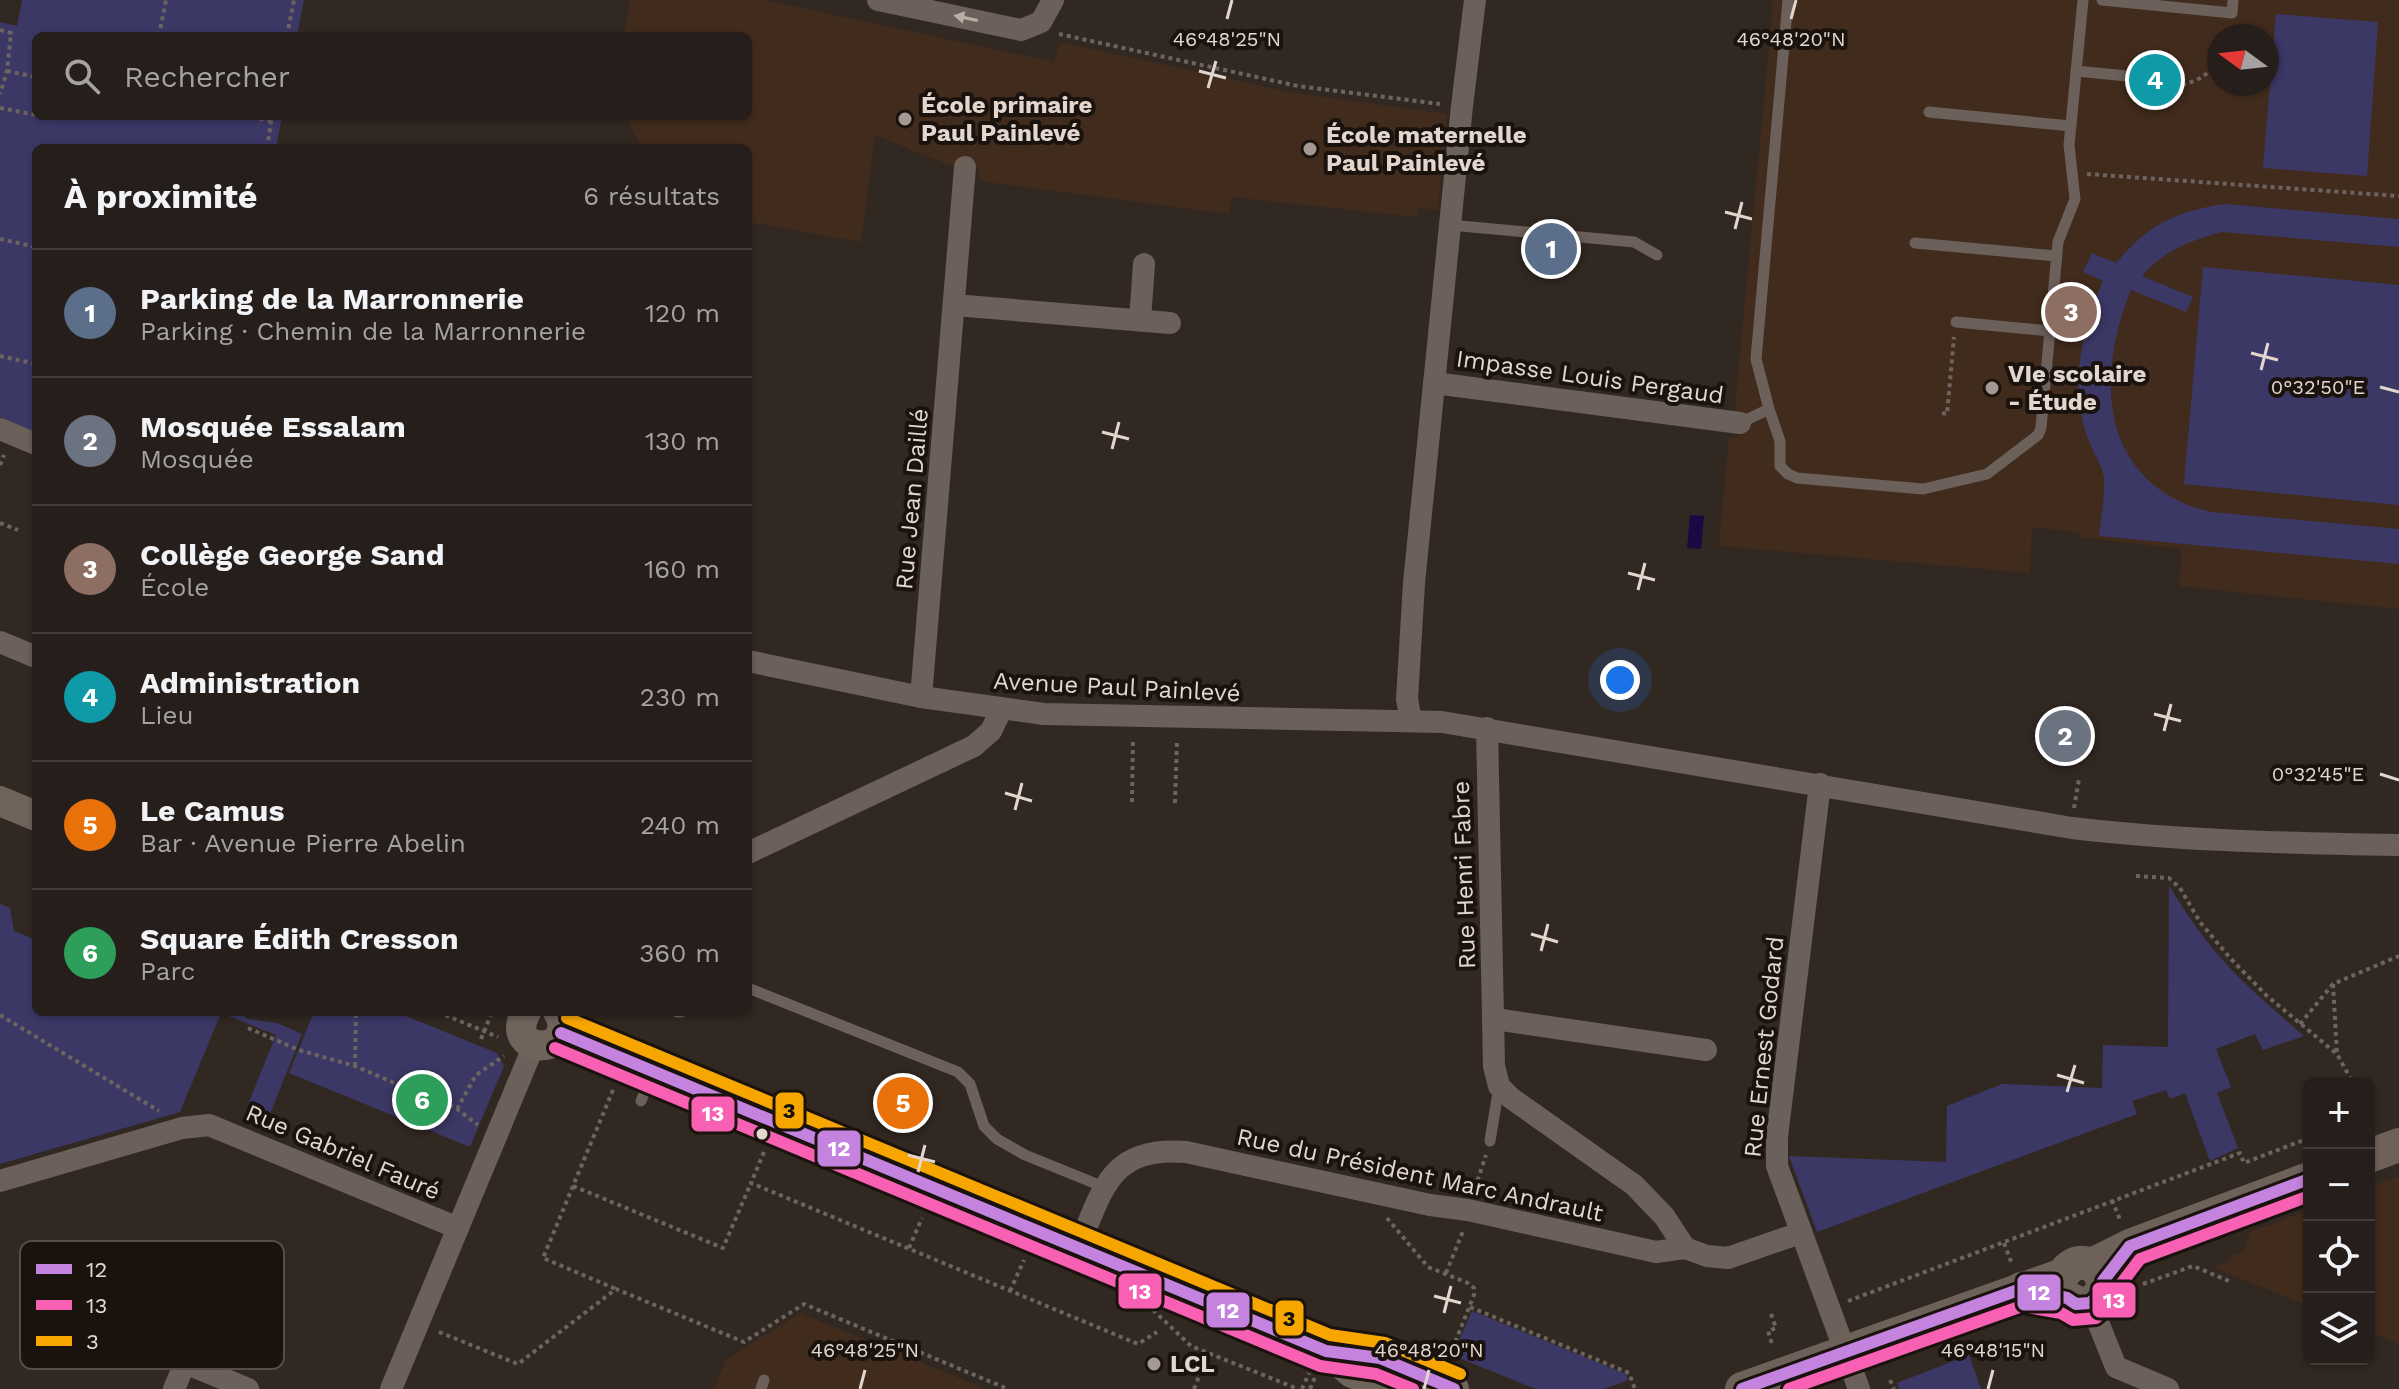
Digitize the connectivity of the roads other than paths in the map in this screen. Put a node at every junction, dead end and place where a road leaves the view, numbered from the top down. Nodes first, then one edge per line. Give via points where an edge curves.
1 (878, 0) edge
2 (1053, 0) edge
3 (1475, 0) edge
4 (1788, 0) edge
5 (2083, 0) edge
6 (2102, 0) edge
7 (2233, 0) edge
8 (2165, 3) edge
9 (2076, 71) junction
10 (2127, 76) dead end
11 (1929, 112) dead end
12 (2071, 126) junction
13 (965, 167) dead end
14 (1450, 225) junction
15 (1915, 243) dead end
16 (1657, 255) dead end
17 (2056, 256) junction
18 (1144, 264) dead end
19 (954, 305) junction
20 (1140, 320) junction
21 (1956, 322) road end
22 (1170, 323) dead end
23 (2050, 331) junction
24 (1434, 383) junction
25 (1769, 409) junction
26 (1740, 423) joint
27 (0, 429) edge
28 (32, 442) edge
29 (0, 642) edge
30 (32, 655) edge
31 (752, 662) edge
32 (921, 697) junction
33 (1001, 710) junction
34 (1411, 721) junction
35 (1487, 728) junction
36 (1820, 784) junction
37 (0, 801) edge
38 (32, 814) edge
39 (2399, 845) edge
40 (752, 851) edge
41 (752, 990) edge
42 (1495, 1019) junction
43 (515, 1020) edge
44 (551, 1030) edge
45 (1706, 1050) dead end
46 (653, 1071) junction
47 (1499, 1086) junction
48 (641, 1101) dead end
49 (1490, 1141) road end
50 (2399, 1145) edge
51 (2375, 1154) edge
52 (0, 1181) edge
53 (2303, 1181) edge
54 (1104, 1187) junction
55 (458, 1228) junction
56 (1800, 1233) junction
57 (1078, 1248) junction
58 (1685, 1248) junction
59 (2086, 1291) junction
60 (1846, 1352) junction
61 (182, 1369) edge
62 (200, 1369) edge
63 (1353, 1372) edge
64 (1450, 1377) edge
65 (174, 1389) edge
66 (248, 1389) edge
67 (391, 1389) edge
68 (1392, 1389) edge
69 (1742, 1389) edge
70 (1859, 1389) edge
71 (2168, 1389) edge

2 -> 1 street via 1041,22 1021,30
3 - 14 street
4 - 25 lane via 1756,359
5 - 9 lane
6 - 8 lane
7 - 8 lane via 2232,13
9 - 10 lane
9 - 12 lane
11 - 12 lane
12 - 17 lane via 2075,199
13 - 19 street, Rue Jean Daillé
14 - 16 lane via 1634,242
14 - 24 street
15 - 17 lane
17 - 23 lane
18 - 20 street
19 - 20 street
19 - 32 street, Rue Jean Daillé
20 - 22 street
21 - 23 lane
23 - 25 lane via 2038,435 1987,474 1923,489 1797,478 1780,466 1780,441
24 - 26 street, Impasse Louis Pergaud
24 - 34 street via 1407,699
25 - 26 lane
27 - 28 street
29 - 30 street
31 - 32 street, Avenue Paul Painlevé
32 - 33 street, Avenue Paul Painlevé
33 - 34 street, Avenue Paul Painlevé
33 - 40 street via 991,731 974,746
34 - 35 street, Avenue Paul Painlevé
35 - 36 street, Avenue Paul Painlevé
35 - 42 street, Rue Henri Fabre
36 - 39 street, Avenue Paul Painlevé via 2136,836
36 - 56 street, Rue Ernest Godard via 1776,1150 1780,1179
37 - 38 main road
41 - 54 lane via 958,1072 970,1084 984,1126 997,1139
42 - 45 street
42 - 47 street, Rue Henri Fabre
43 - 44 main road via 524,1037
44 - 46 main road
44 - 55 street
46 - 48 lane
46 - 57 main road
47 - 49 lane
47 - 58 street via 1634,1185
50 - 51 main road
52 - 55 street, Rue Gabriel Fauré via 182,1128 209,1125
53 - 59 main road via 2130,1246
54 - 57 street, Rue du Président Marc Andrault
54 - 58 street, Rue du Président Marc Andrault via 1129,1160 1165,1150 1656,1252
55 - 67 street
56 - 58 street, Rue du Président Marc Andrault via 1728,1258
56 - 60 street, Rue Ernest Godard
57 - 63 main road via 1326,1351
59 - 60 main road via 2021,1289
59 - 71 street via 2116,1367
60 - 69 main road
60 - 70 street, Rue Ernest Godard
61 - 65 street
62 - 66 street
63 - 64 main road via 1380,1358
63 - 68 main road

